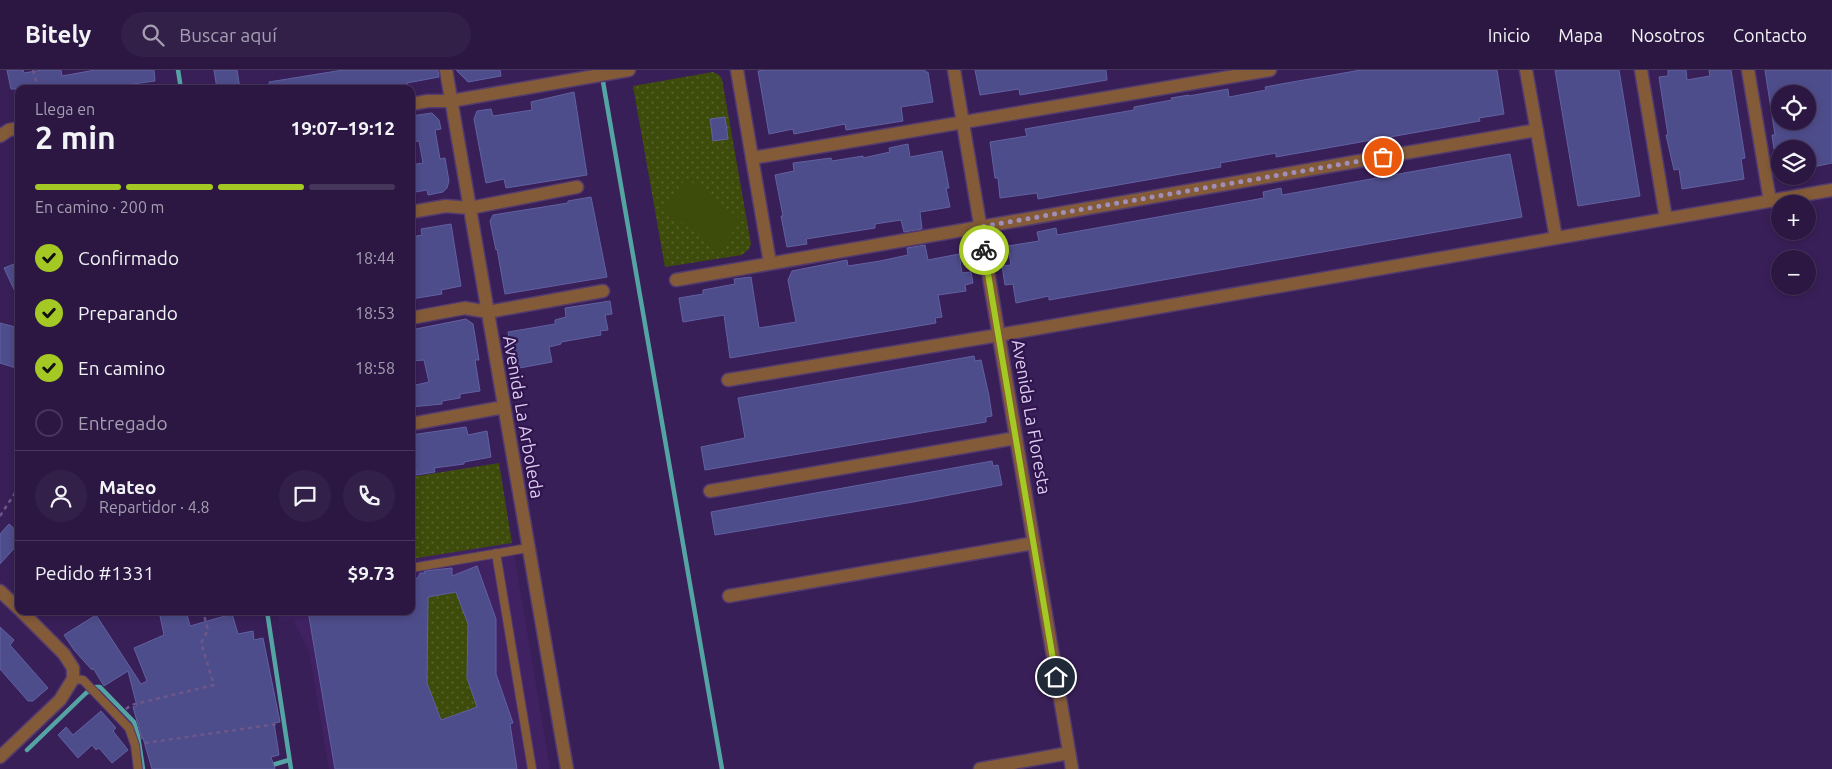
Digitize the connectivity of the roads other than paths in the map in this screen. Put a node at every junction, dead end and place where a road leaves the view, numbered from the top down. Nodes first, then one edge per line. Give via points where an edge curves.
1 (446, 70) edge
2 (629, 70) edge
3 (737, 70) edge
4 (954, 70) edge
5 (1270, 70) edge
6 (1526, 70) edge
7 (1641, 70) edge
8 (1748, 70) edge
9 (451, 101) junction
10 (415, 103) edge
11 (963, 124) junction
12 (15, 129) edge
13 (1537, 130) junction
14 (0, 136) edge
15 (752, 158) junction
16 (577, 187) dead end
17 (1832, 190) edge
18 (1770, 201) junction
19 (470, 208) junction
20 (415, 211) edge
21 (1666, 219) junction
22 (980, 227) junction
23 (1556, 238) junction
24 (770, 263) junction
25 (676, 280) dead end
26 (603, 292) dead end
27 (488, 312) junction
28 (415, 317) edge
29 (999, 335) junction
30 (728, 380) dead end
31 (504, 408) junction
32 (415, 423) edge
33 (1016, 438) junction
34 (710, 491) dead end
35 (1034, 543) junction
36 (528, 548) junction
37 (496, 553) junction
38 (415, 567) edge
39 (0, 590) edge
40 (728, 596) dead end
41 (15, 605) edge
42 (25, 615) edge
43 (73, 678) junction
44 (1069, 753) junction
45 (0, 758) edge
46 (138, 769) edge
47 (532, 769) edge
48 (567, 769) edge
49 (980, 769) edge
50 (1072, 769) edge

1 - 9 street, Avenida La Arboleda
2 - 9 street
3 - 15 street
4 - 11 street, Avenida La Floresta
5 - 11 street
6 - 13 street
7 - 21 street
8 - 18 street
9 - 10 street
9 - 19 street, Avenida La Arboleda
11 - 15 street
11 - 22 street, Avenida La Floresta
12 - 14 street
13 - 22 street
13 - 23 street
15 - 24 street
16 - 19 street
17 - 18 street
18 - 21 street
19 - 20 street via 446,206
19 - 27 street, Avenida La Arboleda
21 - 23 street
22 - 24 street
22 - 29 street, Avenida La Floresta
23 - 29 street
24 - 25 street
26 - 27 street
27 - 28 street via 465,308
27 - 31 street, Avenida La Arboleda
29 - 30 street
29 - 33 street, Avenida La Floresta
31 - 32 street
31 - 36 street, Avenida La Arboleda
33 - 34 street
33 - 35 street, Avenida La Floresta
35 - 40 street
35 - 44 street, Avenida La Floresta
36 - 37 lane
36 - 48 street, Avenida La Arboleda
37 - 38 lane
37 - 47 lane
39 - 41 street
42 - 43 street via 64,654 73,668
43 - 45 street via 60,700
43 - 46 lane via 83,680 129,728
44 - 49 street
44 - 50 street, Avenida La Floresta

